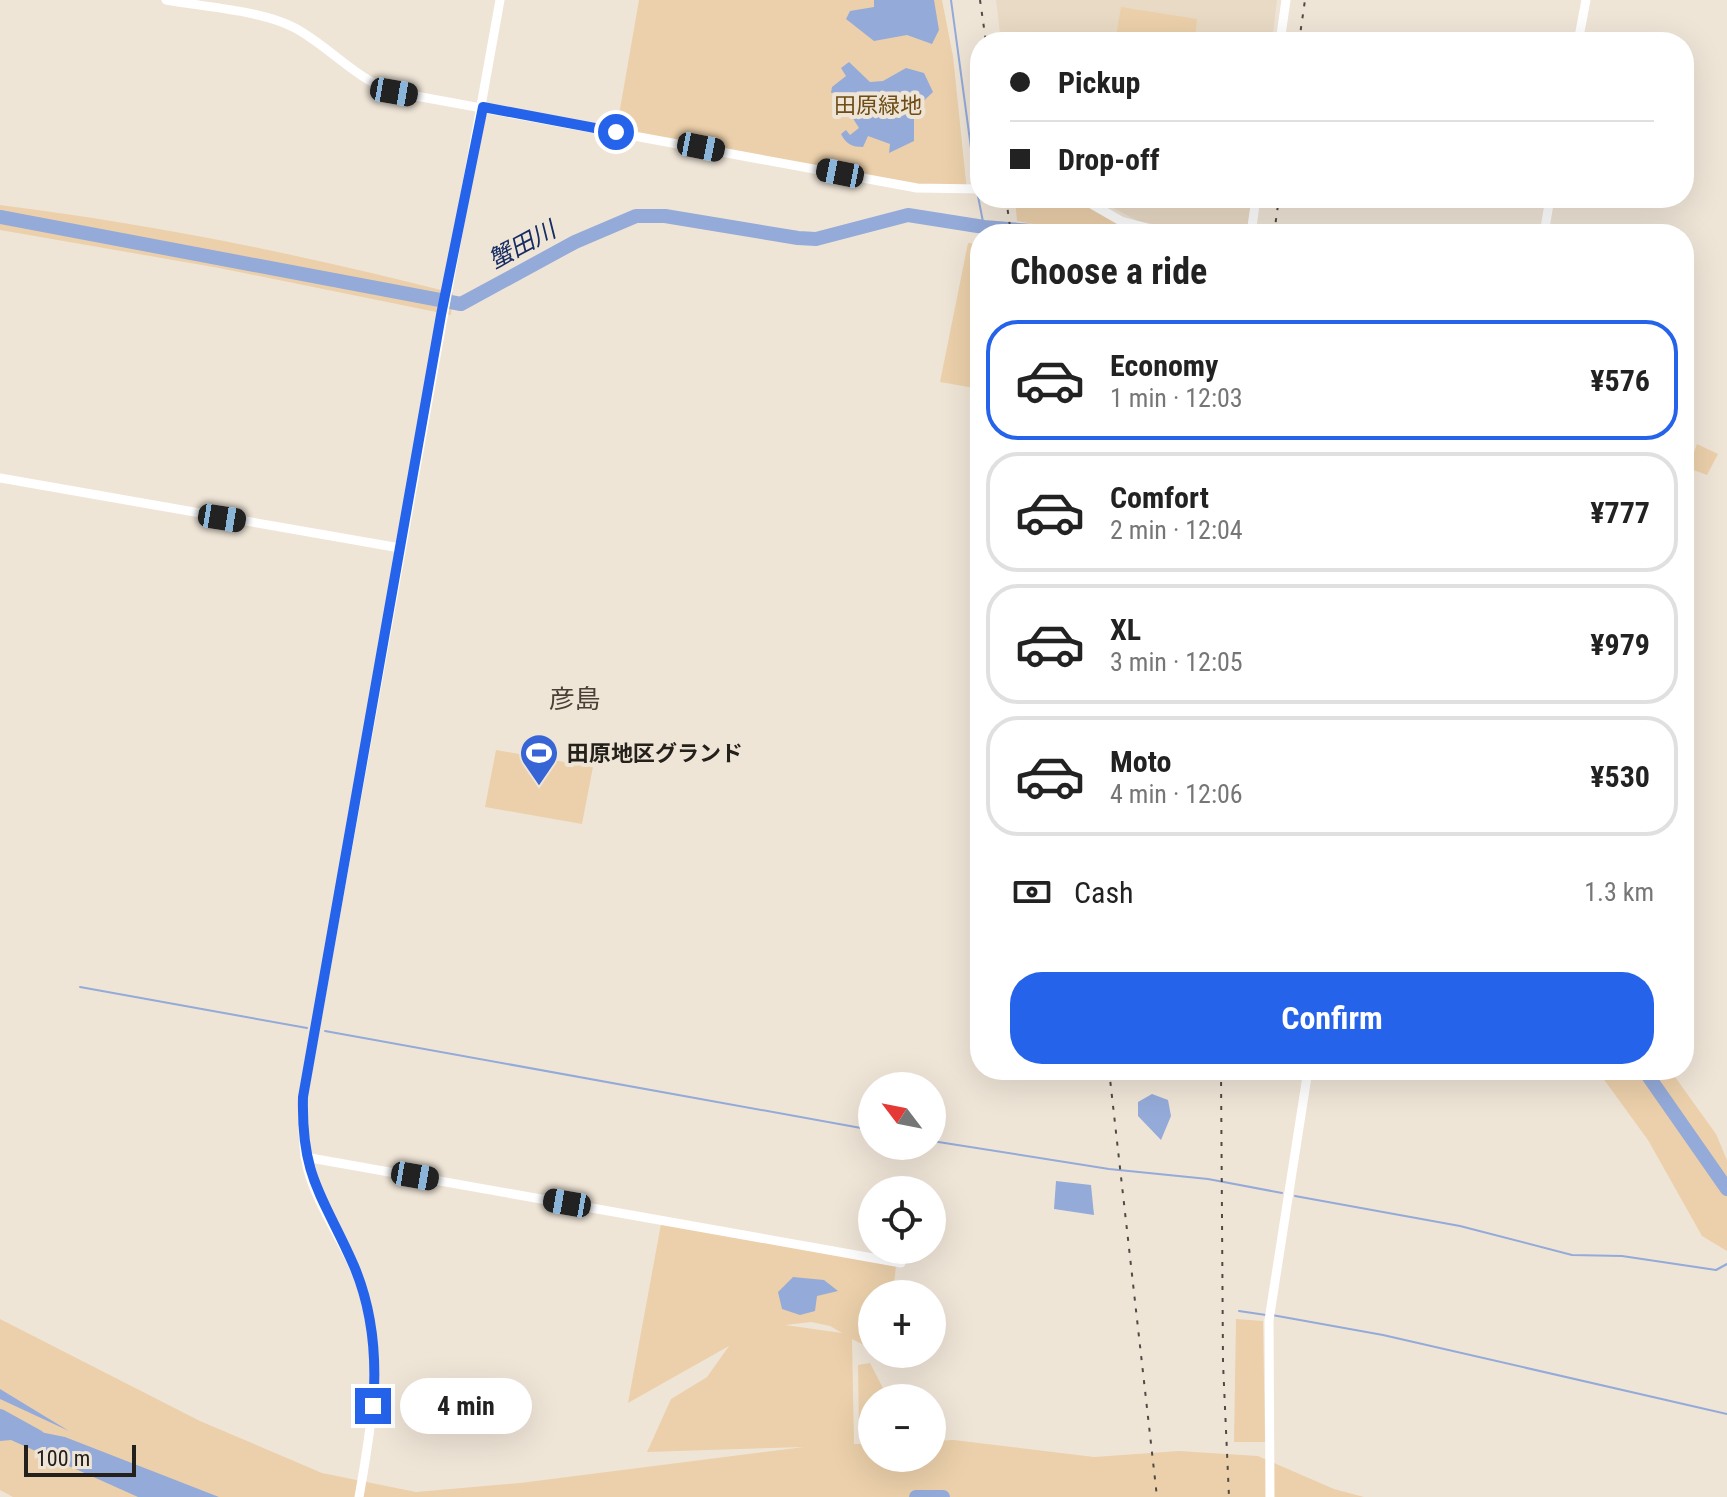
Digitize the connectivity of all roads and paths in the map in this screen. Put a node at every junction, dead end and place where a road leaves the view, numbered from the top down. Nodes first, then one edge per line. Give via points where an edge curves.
1 (166, 0) edge
2 (500, 0) edge
3 (1286, 0) edge
4 (1586, 0) edge
5 (1281, 32) edge
6 (1580, 32) edge
7 (483, 107) junction
8 (970, 191) edge
9 (1098, 208) edge
10 (1132, 224) edge
11 (0, 478) edge
12 (400, 548) junction
13 (1306, 1080) edge
14 (305, 1157) junction
15 (858, 1255) edge
16 (359, 1497) edge
17 (1270, 1497) edge

1 - 7 street via 282,22 379,87
2 - 7 street
3 - 5 street
4 - 6 street
7 - 8 street via 917,188
7 - 12 street
9 - 10 street
11 - 12 street
12 - 14 street via 303,1097
13 - 17 street via 1273,1282
14 - 15 street
14 - 16 street via 358,1279 374,1345 373,1406

